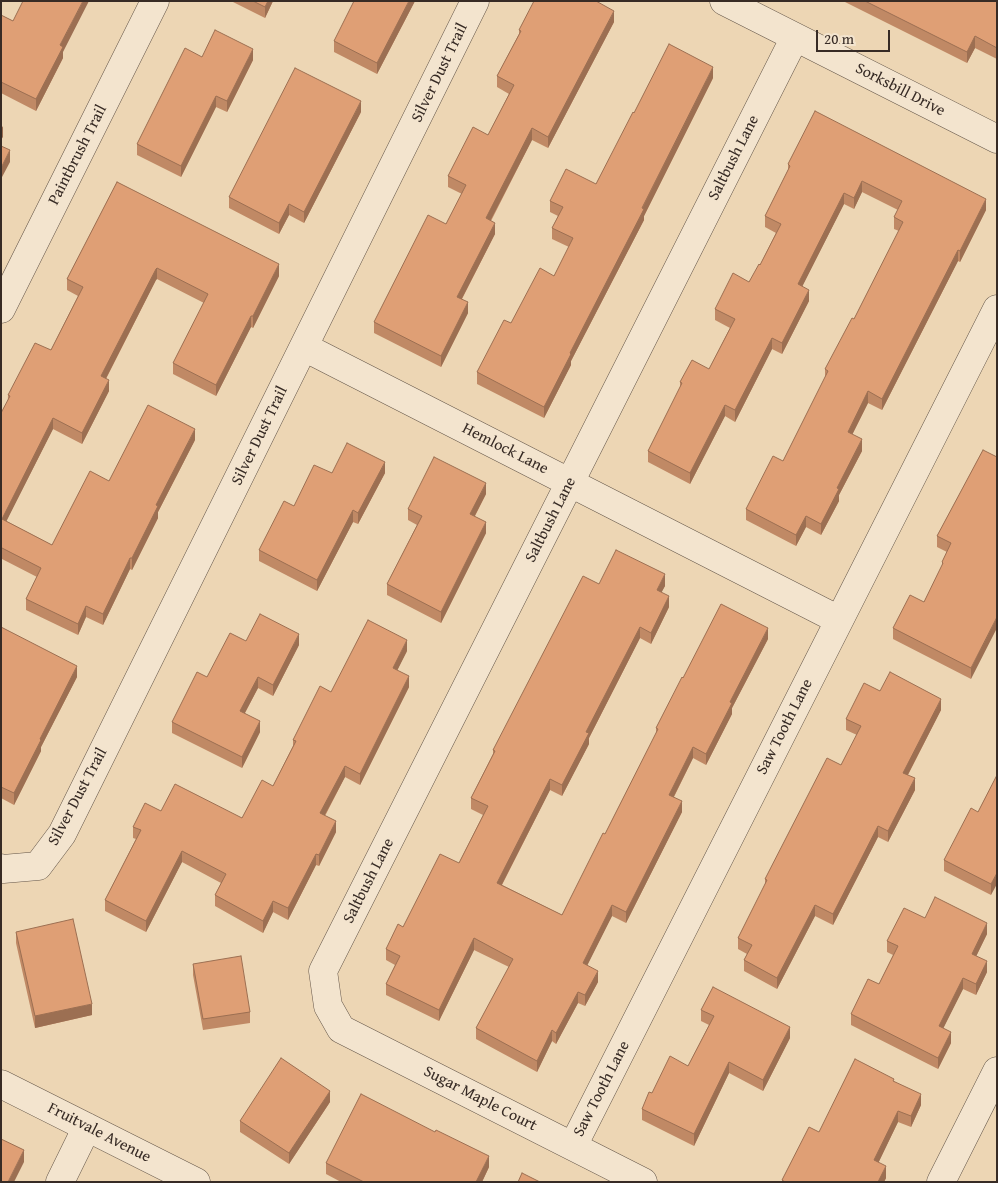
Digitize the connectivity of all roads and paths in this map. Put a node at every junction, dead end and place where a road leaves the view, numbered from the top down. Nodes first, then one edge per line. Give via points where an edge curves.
1 (155, 1) edge
2 (475, 1) edge
3 (724, 1) edge
4 (795, 38) junction
5 (997, 139) edge
6 (1, 309) edge
7 (997, 309) edge
8 (304, 347) junction
9 (570, 483) junction
10 (839, 620) junction
11 (1, 868) edge
12 (328, 1006) joint
13 (997, 1071) edge
14 (1, 1084) edge
15 (87, 1127) junction
16 (573, 1146) junction
17 (60, 1182) edge
18 (196, 1182) edge
19 (643, 1182) edge
20 (940, 1182) edge

1 - 6 street, Paintbrush Trail
2 - 8 street, Silver Dust Trail
3 - 4 street, Sorksbill Drive
4 - 5 street, Sorksbill Drive
4 - 9 street, Saltbush Lane
7 - 10 street, Saw Tooth Lane
8 - 9 street, Hemlock Lane
8 - 11 street, Silver Dust Trail via 62,834 38,866
9 - 10 street, Hemlock Lane
9 - 12 street, Saltbush Lane via 323,971
10 - 16 street, Saw Tooth Lane
12 - 16 street, Sugar Maple Court via 340,1029
13 - 20 street
14 - 15 street, Fruitvale Avenue
15 - 17 street
15 - 18 street, Fruitvale Avenue
16 - 19 street, Sugar Maple Court

